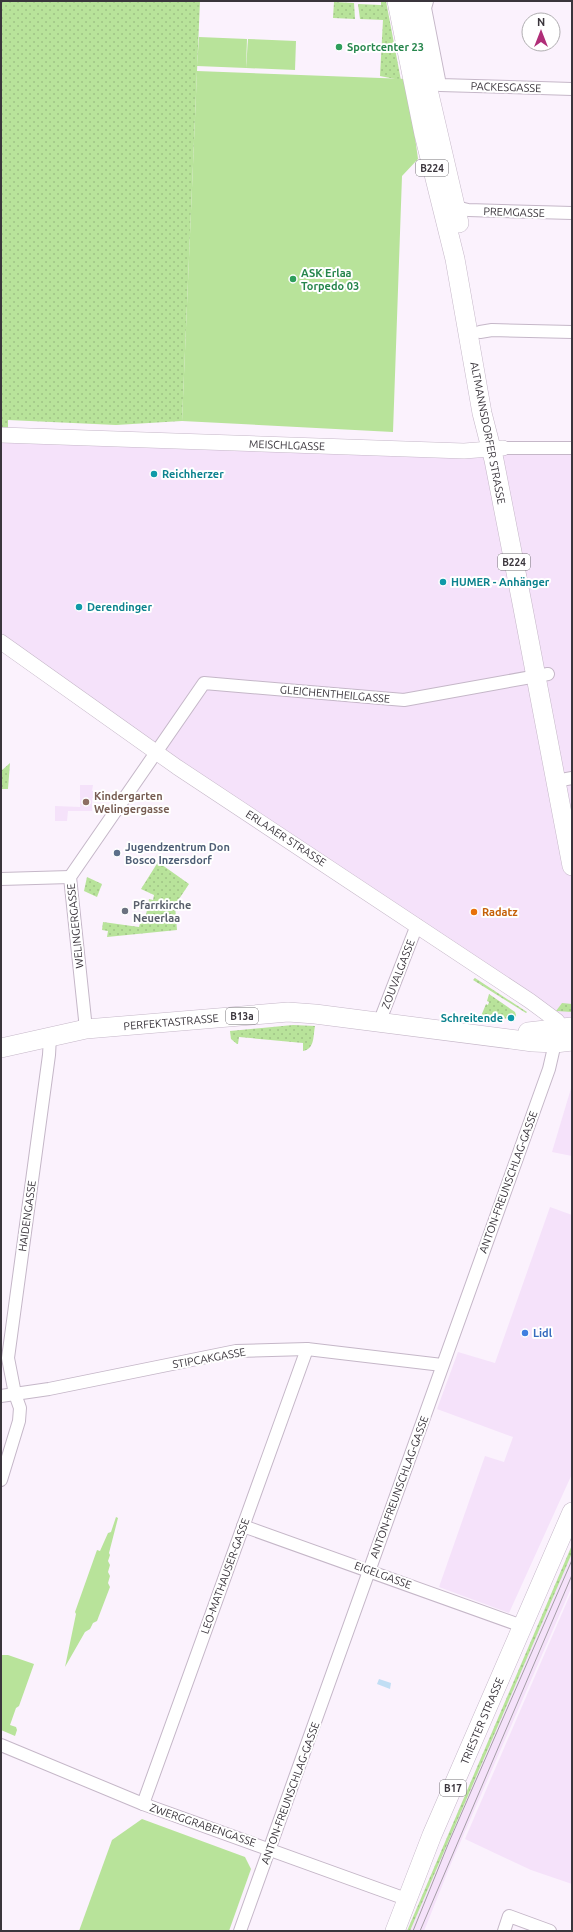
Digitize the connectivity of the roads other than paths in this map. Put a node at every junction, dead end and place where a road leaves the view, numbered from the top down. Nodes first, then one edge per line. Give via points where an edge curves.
1 (397, 1) edge
2 (411, 1) edge
3 (427, 1) edge
4 (572, 89) edge
5 (456, 207) junction
6 (572, 213) edge
7 (480, 332) junction
8 (572, 332) edge
9 (1, 435) edge
10 (497, 448) junction
11 (572, 448) edge
12 (2, 645) edge
13 (542, 675) junction
14 (156, 752) junction
15 (565, 779) edge
16 (572, 802) edge
17 (572, 866) edge
18 (70, 876) junction
19 (1, 879) edge
20 (417, 925) junction
21 (379, 1023) junction
22 (86, 1030) junction
23 (565, 1035) edge
24 (50, 1037) junction
25 (1, 1048) edge
26 (307, 1349) junction
27 (442, 1365) junction
28 (15, 1394) junction
29 (1, 1396) edge
30 (1, 1480) edge
31 (572, 1512) edge
32 (243, 1526) junction
33 (369, 1570) junction
34 (522, 1626) junction
35 (1, 1745) edge
36 (143, 1804) junction
37 (270, 1848) junction
38 (406, 1898) junction
39 (240, 1931) edge
40 (395, 1931) edge
41 (504, 1931) edge
42 (550, 1931) edge

1 - 10 main road, ALTMANNSDORFER STRASSE / B224 via 424,134 455,260 482,413
2 - 5 main road, ALTMANNSDORFER STRASSE / B224 via 426,81
3 - 4 street, PACKESGASSE via 425,8 440,85
5 - 6 street, PREMGASSE via 468,210
5 - 7 main road, ALTMANNSDORFER STRASSE / B224
7 - 8 street
7 - 10 main road, ALTMANNSDORFER STRASSE / B224
9 - 10 street, MEISCHLGASSE via 464,451
10 - 11 street, MEISCHLGASSE
10 - 13 main road, ALTMANNSDORFER STRASSE / B224
12 - 14 street, ERLAAER STRASSE
13 - 14 street, GLEICHENTHEILGASSE via 404,700 204,683
13 - 15 main road, ALTMANNSDORFER STRASSE / B224
14 - 18 street, WELINGERGASSE
14 - 20 street, ERLAAER STRASSE
15 - 16 main road, ALTMANNSDORFER STRASSE / B224
15 - 17 main road, ALTMANNSDORFER STRASSE / B224
18 - 19 street
18 - 22 street, WELINGERGASSE
20 - 21 street, ZOUVALGASSE
20 - 23 street, ERLAAER STRASSE via 558,1021
21 - 22 main road, PERFEKTASTRASSE / B13a via 288,1012
21 - 23 main road, PERFEKTASTRASSE / B13a via 523,1041
22 - 24 main road, PERFEKTASTRASSE / B13a
23 - 27 street, ANTON-FREUNSCHLAG-GASSE via 549,1069
24 - 25 main road, PERFEKTASTRASSE / B13a
24 - 28 street, HAIDENGASSE via 8,1358
26 - 27 street, STIPCAKGASSE
26 - 28 street, STIPCAKGASSE via 236,1351
26 - 32 street, LEO-MATHAUSER-GASSE
27 - 33 street, ANTON-FREUNSCHLAG-GASSE
28 - 29 street, STIPCAKGASSE
28 - 30 street, HAIDENGASSE via 20,1408 19,1420
31 - 34 main road, TRIESTER STRASSE / B17
32 - 33 street, EIGELGASSE
32 - 36 street, LEO-MATHAUSER-GASSE
33 - 34 street, EIGELGASSE
33 - 37 street, ANTON-FREUNSCHLAG-GASSE
34 - 38 main road, TRIESTER STRASSE / B17
35 - 36 street, ZWERGGRABENGASSE
36 - 37 street, ZWERGGRABENGASSE
37 - 38 street, ZWERGGRABENGASSE
37 - 39 street, ANTON-FREUNSCHLAG-GASSE
38 - 40 main road, TRIESTER STRASSE / B17
41 - 42 street via 509,1916

